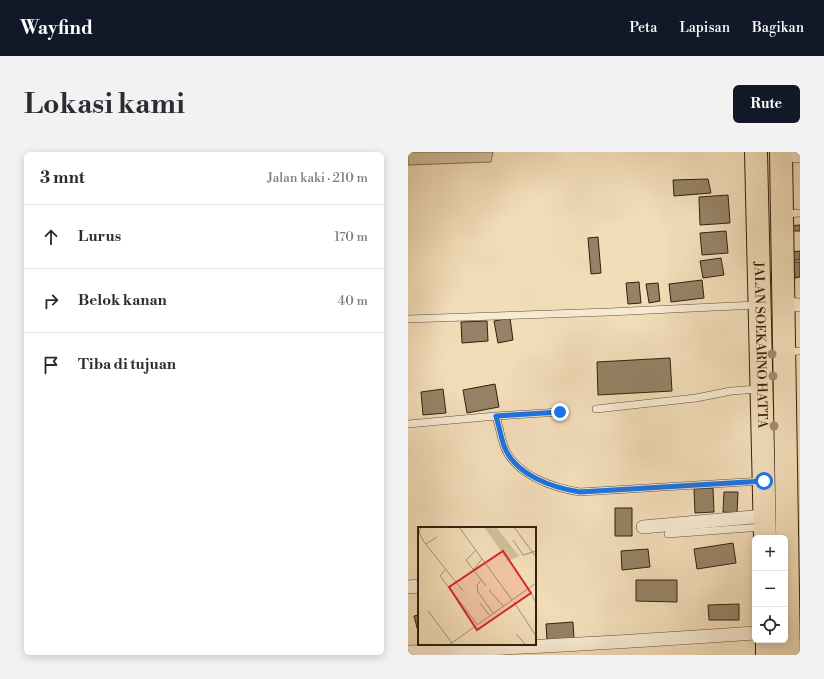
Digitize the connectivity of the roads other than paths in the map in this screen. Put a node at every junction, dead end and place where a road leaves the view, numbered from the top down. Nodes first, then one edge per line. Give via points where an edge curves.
1 (756, 152) edge
2 (787, 154) edge
3 (791, 213) edge
4 (792, 304) edge
5 (761, 305) junction
6 (408, 319) edge
7 (792, 352) edge
8 (762, 388) junction
9 (596, 409) dead end
10 (560, 412) dead end
11 (496, 416) junction
12 (408, 424) edge
13 (763, 449) junction
14 (786, 449) junction
15 (764, 481) junction
16 (643, 527) dead end
17 (765, 527) edge
18 (668, 534) dead end
19 (418, 586) edge
20 (408, 587) edge
21 (752, 633) edge
22 (767, 643) edge
23 (408, 652) edge
24 (767, 655) edge
25 (789, 655) edge

1 - 5 highway, JALAN SOEKARNO HATTA
2 - 3 highway, JALAN SOEKARNO HATTA
3 - 4 highway, JALAN SOEKARNO HATTA
4 - 7 highway, JALAN SOEKARNO HATTA
5 - 6 lane
5 - 8 highway, JALAN SOEKARNO HATTA
7 - 14 highway, JALAN SOEKARNO HATTA
8 - 9 lane
8 - 13 highway, JALAN SOEKARNO HATTA
10 - 11 lane
11 - 12 lane
11 - 15 lane via 504,447 514,462 535,478 564,490 580,492
13 - 14 highway
13 - 15 highway, JALAN SOEKARNO HATTA
14 - 25 highway, JALAN SOEKARNO HATTA
15 - 17 highway, JALAN SOEKARNO HATTA
16 - 17 street
17 - 18 lane
19 - 20 street
21 - 23 street
22 - 24 highway

